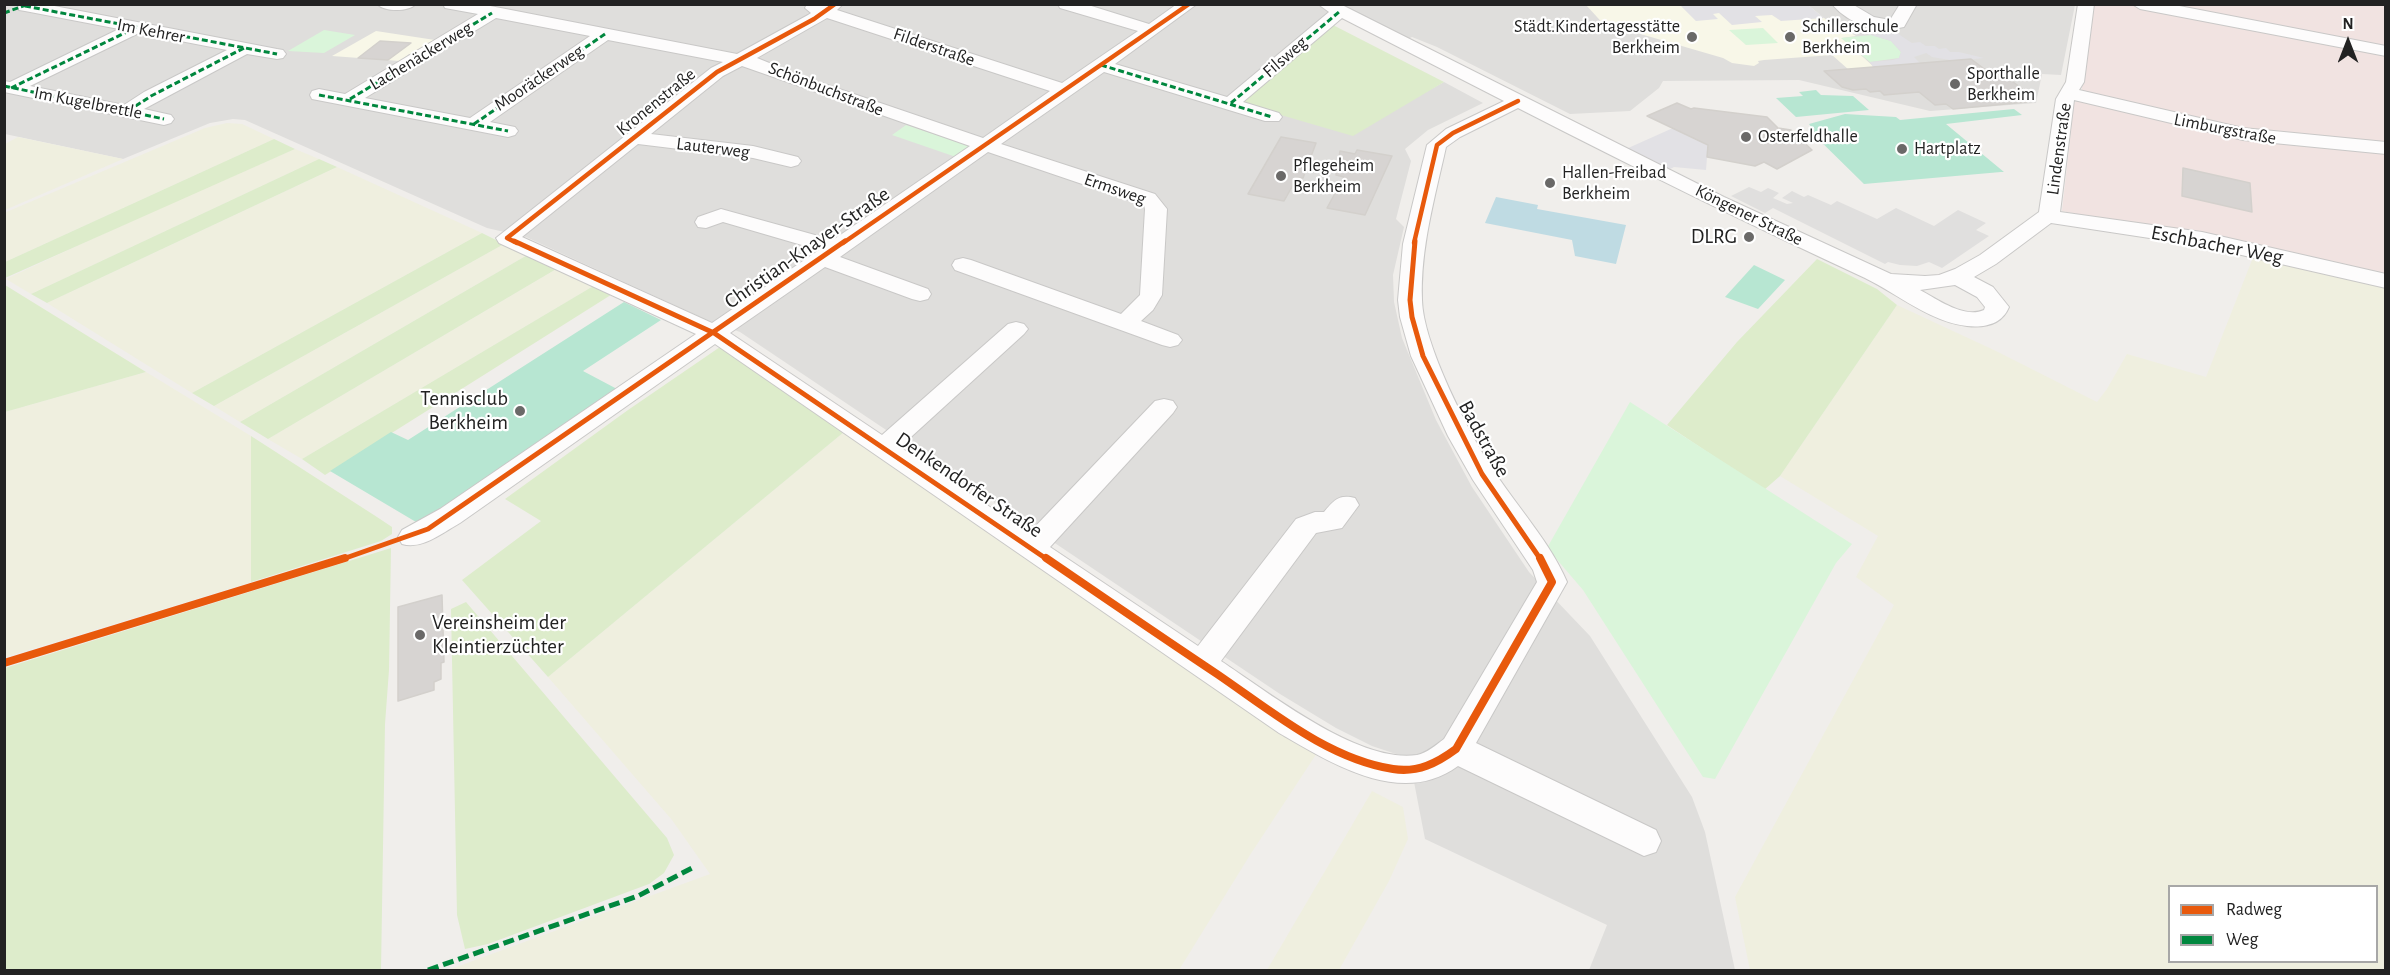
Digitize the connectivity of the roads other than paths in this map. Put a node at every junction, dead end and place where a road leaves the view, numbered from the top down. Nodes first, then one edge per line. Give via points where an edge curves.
1 (385, 4) edge
2 (451, 4) edge
3 (802, 4) edge
4 (1066, 4) edge
5 (1189, 4) edge
6 (1840, 4) edge
7 (1909, 4) edge
8 (2086, 4) edge
9 (2140, 4) edge
10 (27, 5) edge
11 (407, 5) edge
12 (830, 8) edge
13 (1333, 8) edge
14 (4, 13) edge
15 (492, 13) junction
16 (135, 28) junction
17 (1152, 30) junction
18 (605, 34) junction
19 (244, 48) junction
20 (2385, 51) edge
21 (277, 54) dead end
22 (739, 59) junction
23 (1101, 65) junction
24 (8, 87) edge
25 (1065, 90) junction
26 (2067, 93) junction
27 (319, 95) dead end
28 (350, 99) junction
29 (1518, 101) junction
30 (1232, 103) junction
31 (128, 111) junction
32 (413, 115) joint
33 (1272, 117) dead end
34 (164, 119) dead end
35 (474, 124) junction
36 (508, 131) dead end
37 (635, 138) junction
38 (985, 146) junction
39 (2385, 148) edge
40 (791, 161) dead end
41 (2047, 216) junction
42 (706, 222) dead end
43 (507, 238) joint
44 (831, 253) junction
45 (963, 266) dead end
46 (1880, 277) junction
47 (1959, 278) junction
48 (2385, 281) edge
49 (920, 294) dead end
50 (1125, 323) junction
51 (1016, 329) dead end
52 (714, 333) junction
53 (1170, 340) dead end
54 (1164, 407) dead end
55 (883, 448) junction
56 (1345, 505) dead end
57 (412, 537) dead end
58 (1032, 548) junction
59 (1202, 664) junction
60 (1456, 749) junction
61 (1404, 771) joint
62 (1644, 841) dead end

1 - 11 street
2 - 15 street, Schönbuchstraße
3 - 12 street, Filderstraße
4 - 17 street
5 - 17 street, Christian-Knayer-Straße
6 - 7 street via 1877,24 1898,23
8 - 26 street, Lindenstraße via 2075,82
9 - 20 street
10 - 14 street
10 - 16 street, Im Kehrer
12 - 22 street, Kronenstraße
12 - 25 street, Filderstraße
13 - 29 street, Köngener Straße
13 - 30 street, Filsweg
15 - 18 street, Schönbuchstraße
15 - 28 street, Lachenäckerweg
16 - 19 street, Im Kehrer
16 - 24 street, Im Kugelbrettle
17 - 23 street, Christian-Knayer-Straße
18 - 22 street, Schönbuchstraße
18 - 35 street, Mooräckerweg
19 - 21 street, Im Kehrer
19 - 31 street
22 - 37 street, Kronenstraße
22 - 38 street, Schönbuchstraße
23 - 25 street, Christian-Knayer-Straße
23 - 30 street
24 - 31 street, Im Kugelbrettle
25 - 38 street, Christian-Knayer-Straße
26 - 39 street, Limburgstraße via 2243,134
26 - 41 street, Lindenstraße
27 - 28 street, Lachenäckerweg
28 - 32 street, Lachenäckerweg
29 - 46 street, Köngener Straße
29 - 60 street, Badstraße via 1452,133 1437,146 1411,265 1412,317 1423,356 1470,453 1552,582
30 - 33 street
31 - 34 street, Im Kugelbrettle
32 - 35 street, Mooräckerweg
35 - 36 street, Mooräckerweg
37 - 40 street, Lauterweg via 746,151
37 - 43 street, Kronenstraße
38 - 44 street, Christian-Knayer-Straße
38 - 50 street, Ermsweg via 1153,202 1156,209 1151,295
41 - 47 street, Lindenstraße
41 - 48 street, Eschbacher Weg via 2202,239
42 - 44 street via 722,215
43 - 52 street, Denkendorfer Straße
44 - 49 street, Christian-Knayer-Straße
44 - 52 street, Christian-Knayer-Straße
45 - 50 street
46 - 47 street, Lindenstraße via 1924,284
46 - 47 street, Köngener Straße via 1952,315 1976,319 1994,314 1997,307 1990,297
50 - 53 street
51 - 55 street, Denkendorfer Straße
52 - 55 street, Denkendorfer Straße
52 - 57 street, Christian-Knayer-Straße via 450,516
54 - 58 street, Denkendorfer Straße
55 - 58 street, Denkendorfer Straße
56 - 59 street via 1332,521 1306,526
58 - 59 street, Denkendorfer Straße
59 - 61 street, Denkendorfer Straße via 1306,733 1372,764
60 - 61 street, Badstraße via 1434,766
60 - 62 street

